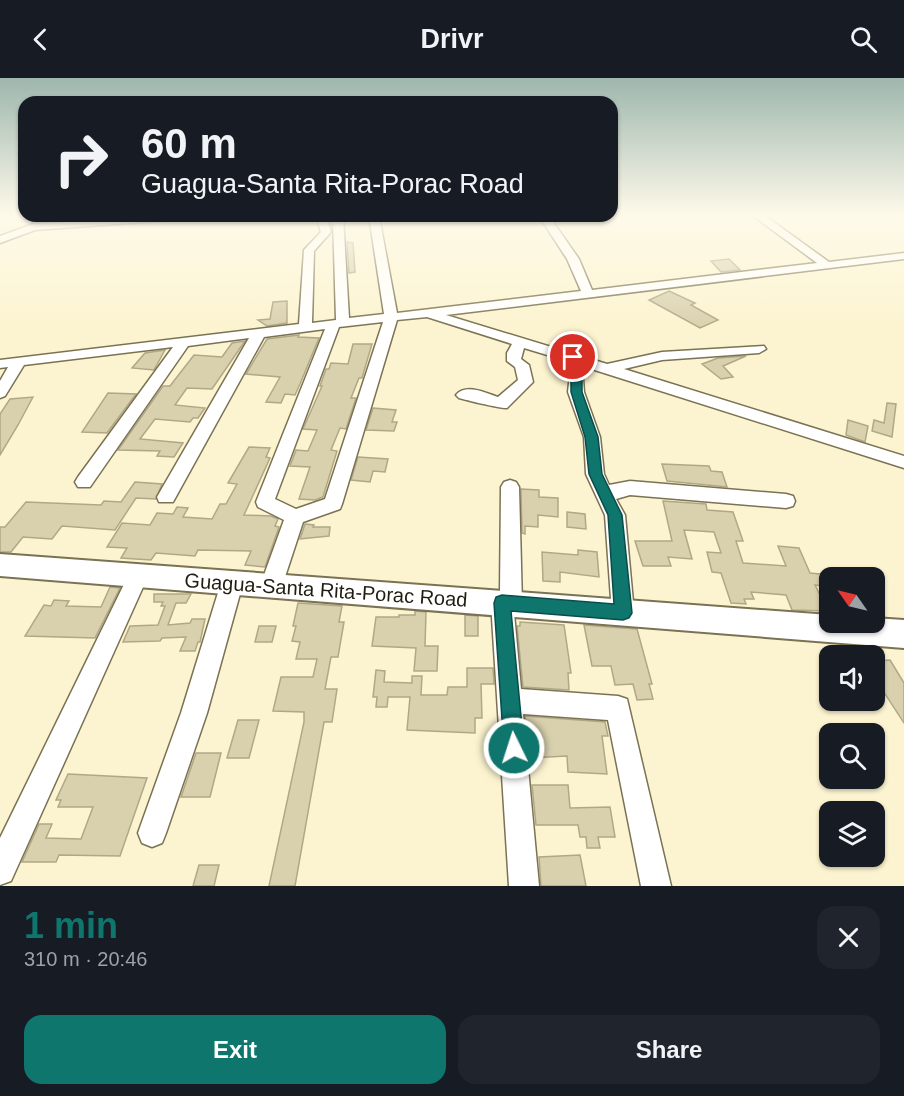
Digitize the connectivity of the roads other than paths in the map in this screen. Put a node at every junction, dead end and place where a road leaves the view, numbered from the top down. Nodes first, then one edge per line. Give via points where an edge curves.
1 (309, 253) edge
2 (339, 253) edge
3 (380, 253) edge
4 (569, 253) edge
5 (810, 253) edge
6 (904, 256) edge
7 (827, 265) junction
8 (588, 294) junction
9 (426, 312) junction
10 (391, 318) junction
11 (338, 324) junction
12 (305, 328) junction
13 (259, 333) junction
14 (515, 339) junction
15 (183, 342) junction
16 (759, 349) dead end
17 (573, 357) junction
18 (18, 363) junction
19 (0, 364) edge
20 (606, 369) junction
21 (0, 393) edge
22 (464, 395) dead end
23 (904, 462) edge
24 (84, 482) dead end
25 (510, 487) dead end
26 (607, 496) junction
27 (166, 497) dead end
28 (786, 501) dead end
29 (295, 517) junction
30 (0, 565) edge
31 (138, 576) junction
32 (232, 583) junction
33 (271, 586) junction
34 (507, 603) junction
35 (623, 613) junction
36 (904, 634) edge
37 (510, 701) junction
38 (152, 833) dead end
39 (0, 870) edge
40 (524, 886) edge
41 (656, 886) edge

1 - 12 street
2 - 11 street
3 - 10 street
4 - 8 street
5 - 7 street
6 - 7 street
7 - 8 street
8 - 9 street
9 - 10 street
9 - 14 street
10 - 11 street
10 - 29 street via 333,504
11 - 12 street
11 - 29 street via 265,502
12 - 13 street
13 - 15 street
13 - 27 street
14 - 17 street
14 - 22 street via 520,344 514,361 522,365 526,382 501,404
15 - 18 street
15 - 24 street
16 - 20 street via 662,356
17 - 20 street
17 - 26 street via 576,392 592,437 595,474
18 - 19 street
18 - 21 street
20 - 23 street
25 - 34 street
26 - 28 street via 630,488
26 - 35 street via 615,515
29 - 33 street
30 - 31 main road, Guagua-Santa Rita-Porac Road
31 - 32 main road, Guagua-Santa Rita-Porac Road
31 - 39 street
32 - 33 main road, Guagua-Santa Rita-Porac Road
32 - 38 street via 194,713
33 - 34 main road, Guagua-Santa Rita-Porac Road
34 - 35 main road, Guagua-Santa Rita-Porac Road
34 - 37 street
35 - 36 main road, Guagua-Santa Rita-Porac Road
37 - 40 street
37 - 41 street via 618,708

